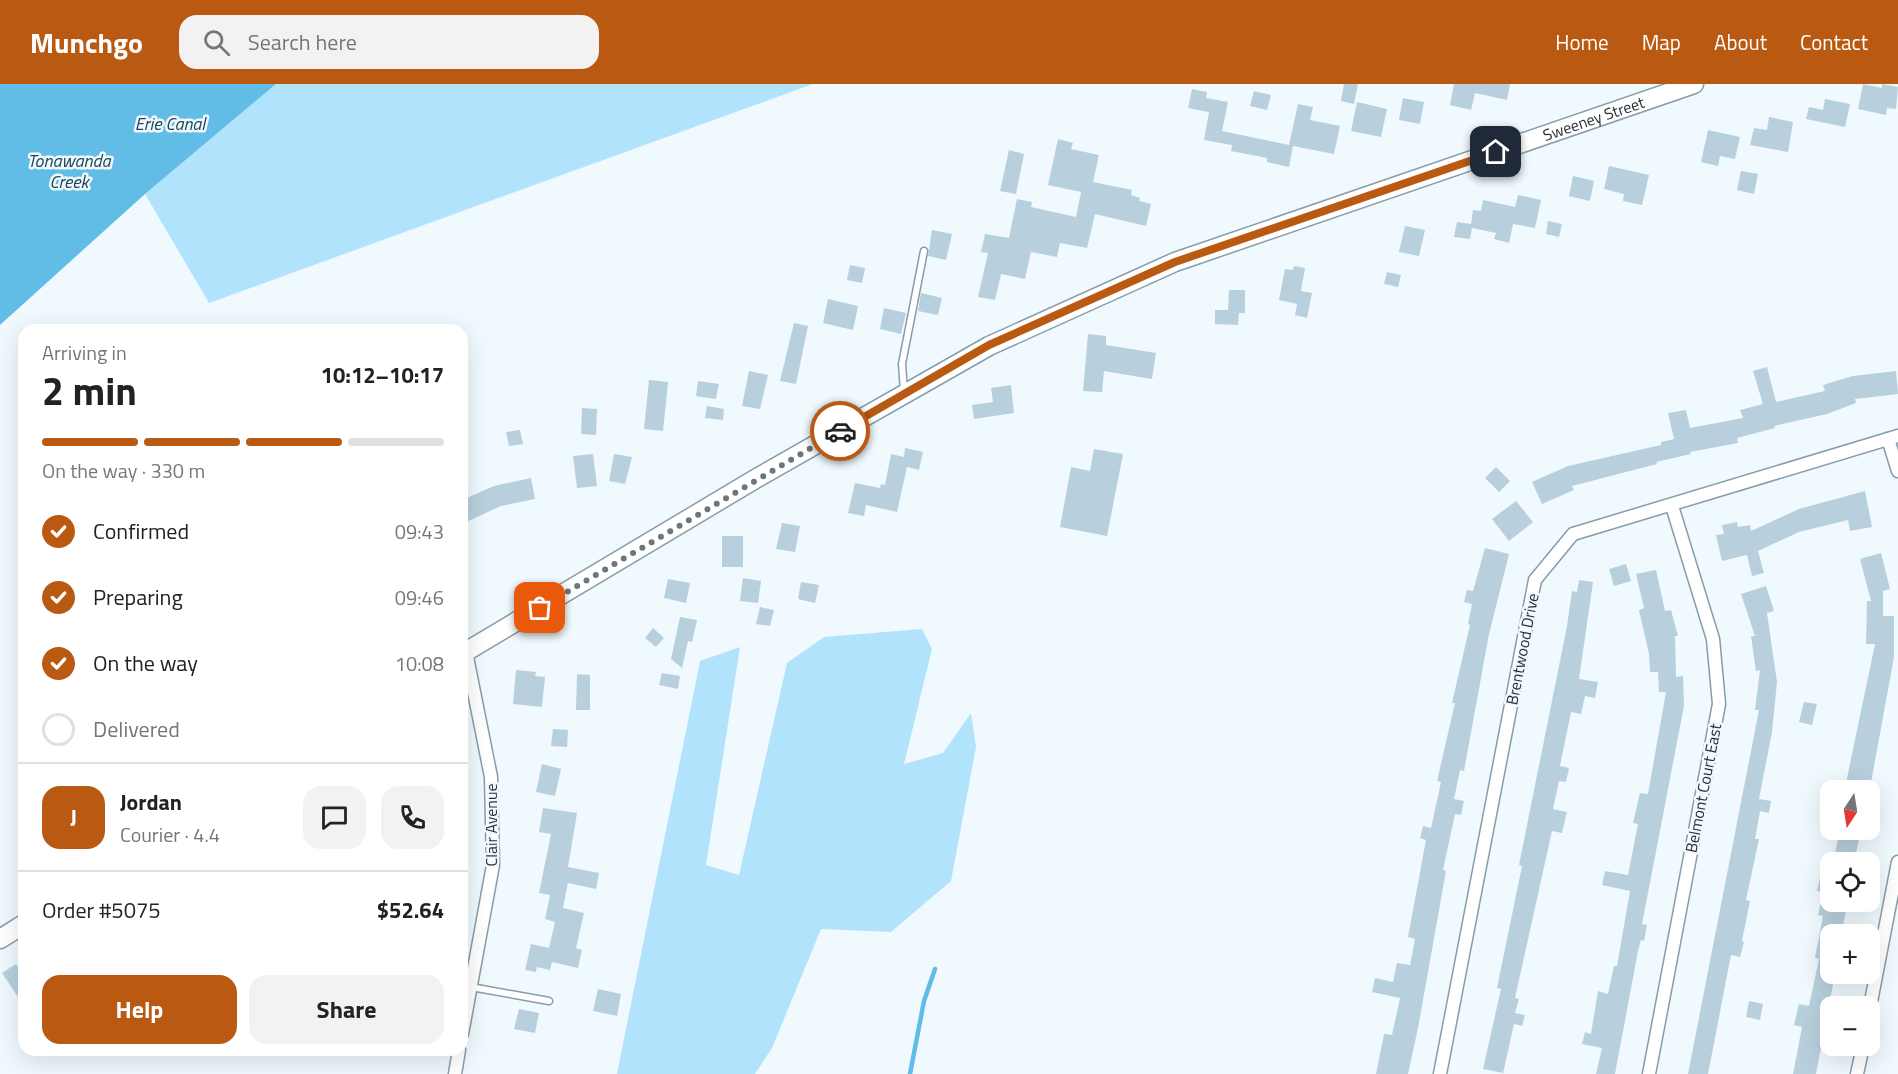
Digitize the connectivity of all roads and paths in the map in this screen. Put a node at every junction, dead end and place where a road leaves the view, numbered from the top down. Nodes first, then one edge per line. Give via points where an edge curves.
1 (1694, 84) edge
2 (924, 251) dead end
3 (904, 394) junction
4 (1893, 438) edge
5 (1898, 471) edge
6 (1672, 506) junction
7 (468, 651) edge
8 (468, 671) edge
9 (1898, 862) edge
10 (18, 928) edge
11 (0, 939) edge
12 (471, 987) junction
13 (1872, 996) edge
14 (549, 1001) dead end
15 (468, 1003) edge
16 (458, 1056) edge
17 (1861, 1056) edge
18 (455, 1074) edge
19 (1440, 1074) edge
20 (1649, 1074) edge
21 (1857, 1074) edge

1 - 3 street, Sweeney Street via 1175,262 989,345
2 - 3 lane via 902,364
3 - 7 street, Sweeney Street
4 - 5 street
4 - 6 street, Brentwood Drive
6 - 19 street, Brentwood Drive via 1573,534 1535,580
6 - 20 street, Belmont Court East via 1713,639 1719,705
8 - 12 street, Clair Avenue via 491,777 493,865
9 - 13 street
10 - 11 street
12 - 14 lane
12 - 15 street, Clair Avenue
16 - 18 street
17 - 21 street

